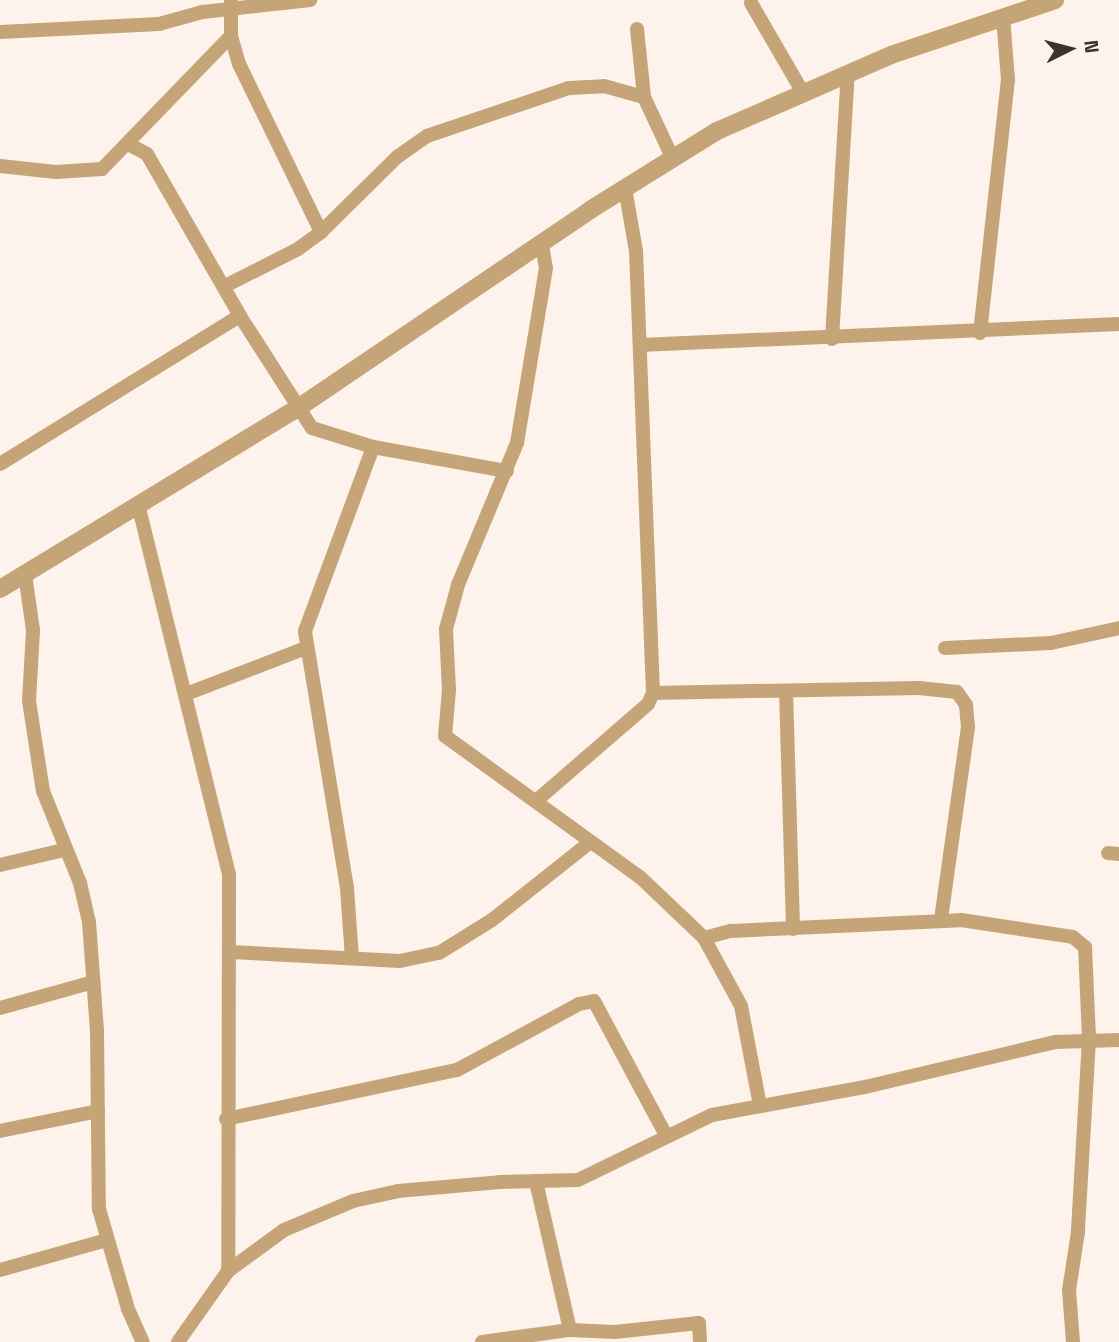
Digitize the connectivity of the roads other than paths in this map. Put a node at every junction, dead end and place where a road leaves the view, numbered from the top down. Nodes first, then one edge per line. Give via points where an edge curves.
1 (310, 0) edge
2 (1055, 0) edge
3 (751, 3) dead end
4 (230, 5) edge
5 (1003, 16) junction
6 (637, 29) dead end
7 (0, 32) edge
8 (230, 36) junction
9 (848, 73) junction
10 (802, 91) junction
11 (644, 97) junction
12 (152, 122) junction
13 (130, 145) junction
14 (147, 154) junction
15 (672, 158) junction
16 (0, 166) edge
17 (625, 188) junction
18 (321, 232) junction
19 (542, 244) junction
20 (225, 286) junction
21 (240, 316) junction
22 (1119, 324) edge
23 (980, 332) junction
24 (832, 339) junction
25 (640, 345) junction
26 (298, 408) junction
27 (373, 447) junction
28 (0, 464) edge
29 (507, 471) junction
30 (139, 508) junction
31 (25, 574) junction
32 (0, 589) edge
33 (1119, 628) edge
34 (306, 648) junction
35 (945, 648) dead end
36 (786, 691) junction
37 (653, 693) junction
38 (186, 694) junction
39 (536, 801) junction
40 (589, 843) junction
41 (64, 850) junction
42 (0, 865) edge
43 (942, 920) junction
44 (793, 929) junction
45 (704, 938) junction
46 (230, 952) junction
47 (352, 958) junction
48 (93, 982) junction
49 (0, 1008) edge
50 (1089, 1039) junction
51 (1119, 1040) edge
52 (760, 1106) junction
53 (98, 1111) junction
54 (226, 1119) junction
55 (0, 1131) edge
56 (666, 1135) junction
57 (536, 1181) junction
58 (107, 1240) junction
59 (0, 1270) edge
60 (228, 1271) junction
61 (570, 1330) junction
62 (500, 1340) edge
63 (143, 1342) edge
64 (178, 1342) edge
65 (482, 1342) edge
66 (701, 1342) edge
67 (1073, 1342) edge

1 - 4 street
2 - 5 street
3 - 10 street
4 - 7 street via 159,24
4 - 8 street
5 - 9 street
5 - 23 street via 1007,80
6 - 11 street
8 - 12 street
8 - 18 street via 239,64
9 - 10 street
9 - 24 street
10 - 15 street
11 - 15 street
11 - 18 street via 604,86 569,88 427,136 397,157
12 - 13 street
12 - 14 street
13 - 14 street
13 - 16 street via 102,169 83,172
14 - 20 street
15 - 17 street
17 - 19 street
17 - 25 street via 636,251
18 - 20 street via 298,250
19 - 26 street
19 - 29 street via 546,268 540,314
20 - 21 street
21 - 26 street
21 - 28 street
22 - 23 street
23 - 24 street
24 - 25 street
25 - 37 street
26 - 27 street via 312,428
26 - 30 street
27 - 29 street
27 - 34 street via 309,614
29 - 39 street via 458,584 446,629 449,690 444,729 458,750
30 - 31 street
30 - 38 street
31 - 32 street
31 - 41 street via 33,630 29,673 32,722 43,792
33 - 35 street via 1051,643
34 - 38 street
34 - 47 street via 347,888
36 - 37 street
36 - 43 street via 944,688 962,698 968,727
36 - 44 street
37 - 39 street via 648,704
38 - 46 street via 229,874
39 - 40 street
40 - 45 street via 640,877
40 - 47 street via 456,946 400,961
41 - 42 street
41 - 48 street via 86,906
43 - 44 street
43 - 50 street via 1013,926 1080,942 1086,952
44 - 45 street via 731,931
45 - 52 street via 741,1006
46 - 47 street
46 - 54 street
48 - 49 street
48 - 53 street
50 - 51 street
50 - 52 street via 1056,1042 878,1085
50 - 67 street via 1078,1232 1069,1290
52 - 56 street via 712,1115
53 - 55 street
53 - 58 street via 96,1168
54 - 56 street via 457,1070 579,1003 594,1001
54 - 60 street
56 - 57 street via 589,1177
57 - 60 street via 398,1191 352,1201 284,1230
57 - 61 street
58 - 59 street
58 - 63 street
60 - 64 street
61 - 62 street
61 - 66 street via 615,1332 699,1323
62 - 65 street

